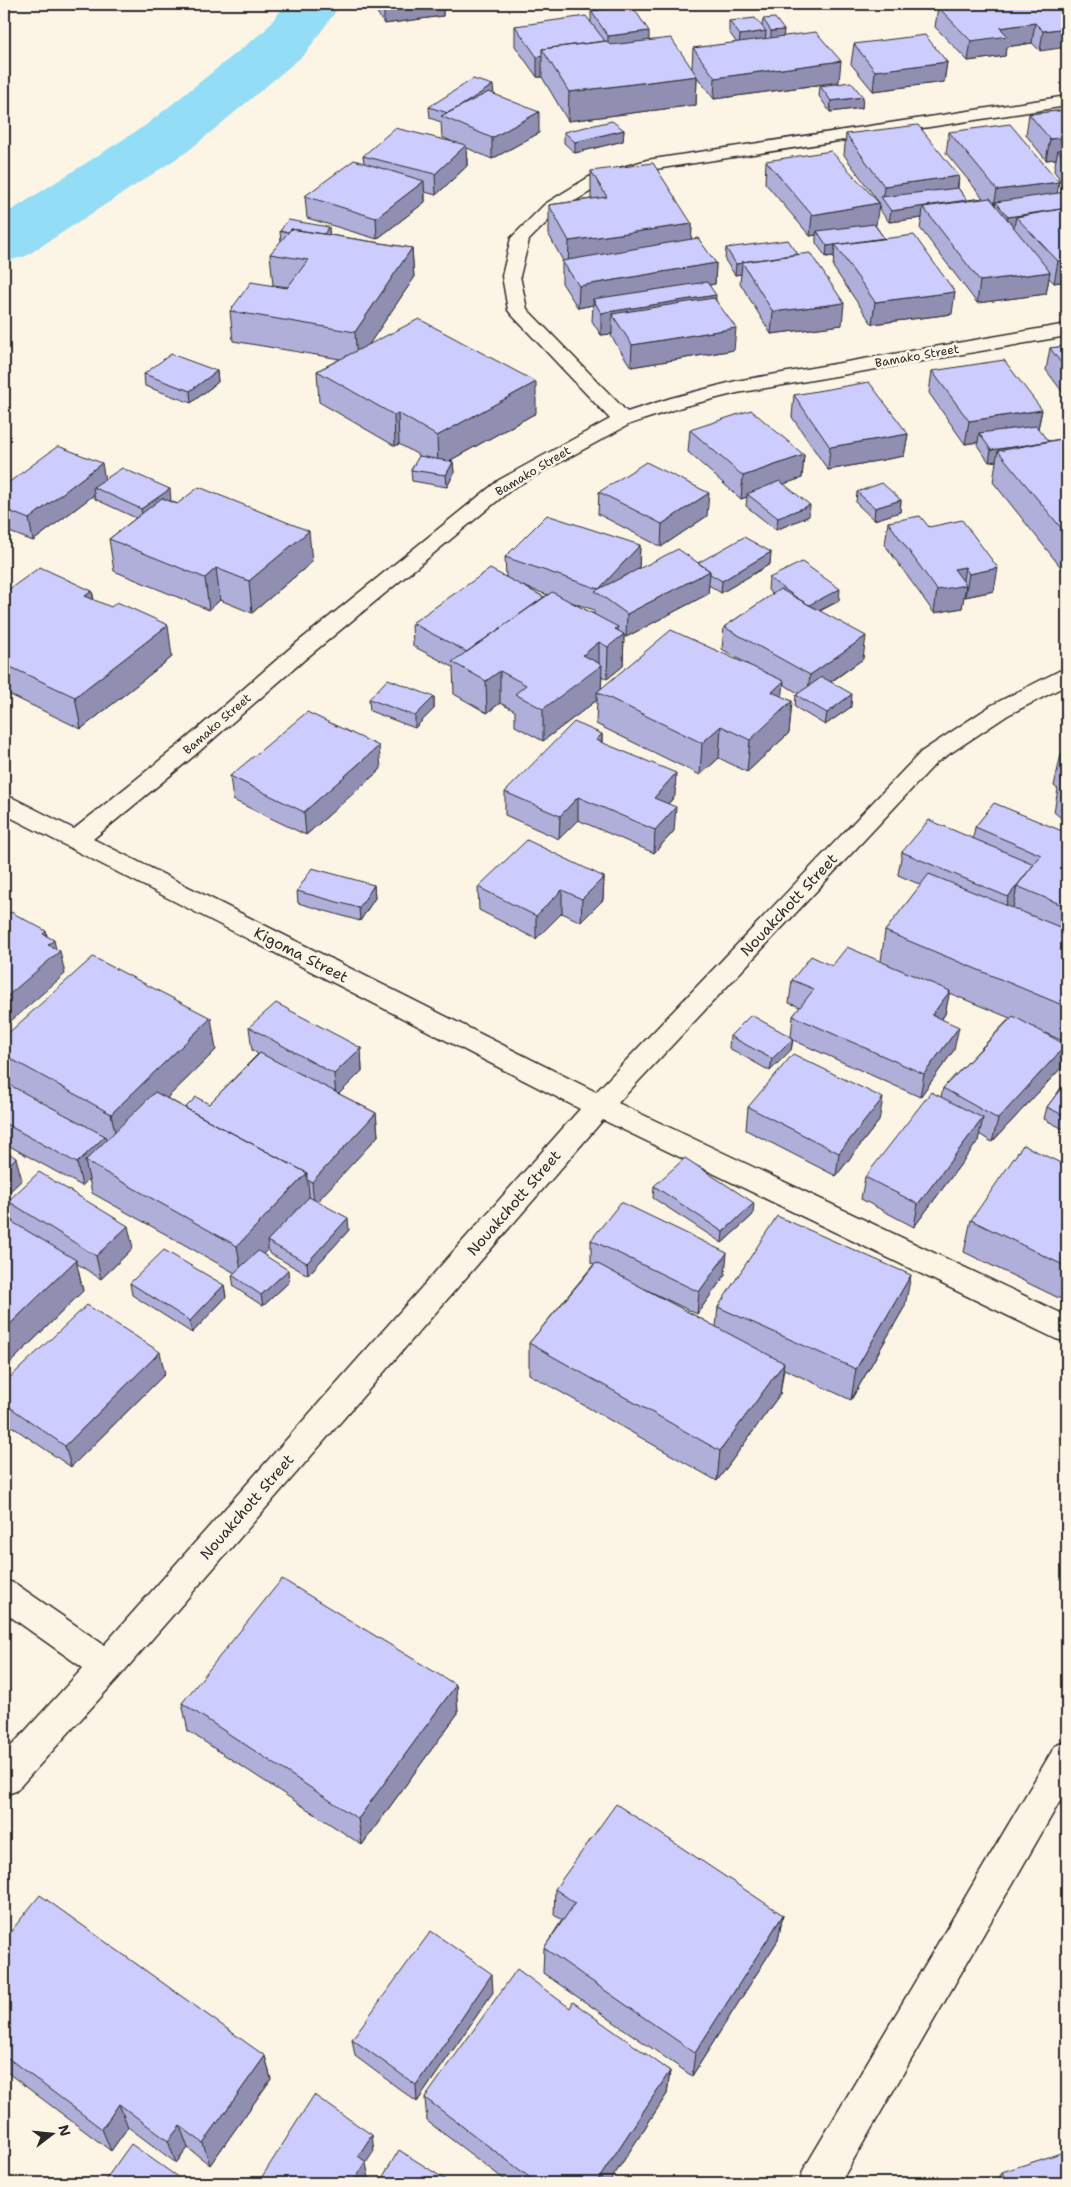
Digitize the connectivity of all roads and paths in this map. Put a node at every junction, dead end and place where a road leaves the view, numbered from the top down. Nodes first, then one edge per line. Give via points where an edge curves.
1 (1067, 101) edge
2 (1067, 330) edge
3 (623, 420) junction
4 (1067, 676) edge
5 (4, 804) edge
6 (76, 840) junction
7 (599, 1106) junction
8 (1067, 1330) edge
9 (4, 1594) edge
10 (107, 1666) junction
11 (1067, 1757) edge
12 (4, 1779) edge
13 (818, 2183) edge

1 - 3 street via 647,165 595,181 551,208 520,238 511,276 518,310
2 - 3 street, Bamako Street via 736,387
3 - 6 street, Bamako Street via 506,484
4 - 7 street, Nouakchott Street via 1000,710 928,757
5 - 6 street, Kigoma Street
6 - 7 street, Kigoma Street
7 - 8 street, Kigoma Street
7 - 10 street, Nouakchott Street
9 - 10 street
10 - 12 street, Nouakchott Street
11 - 13 street

